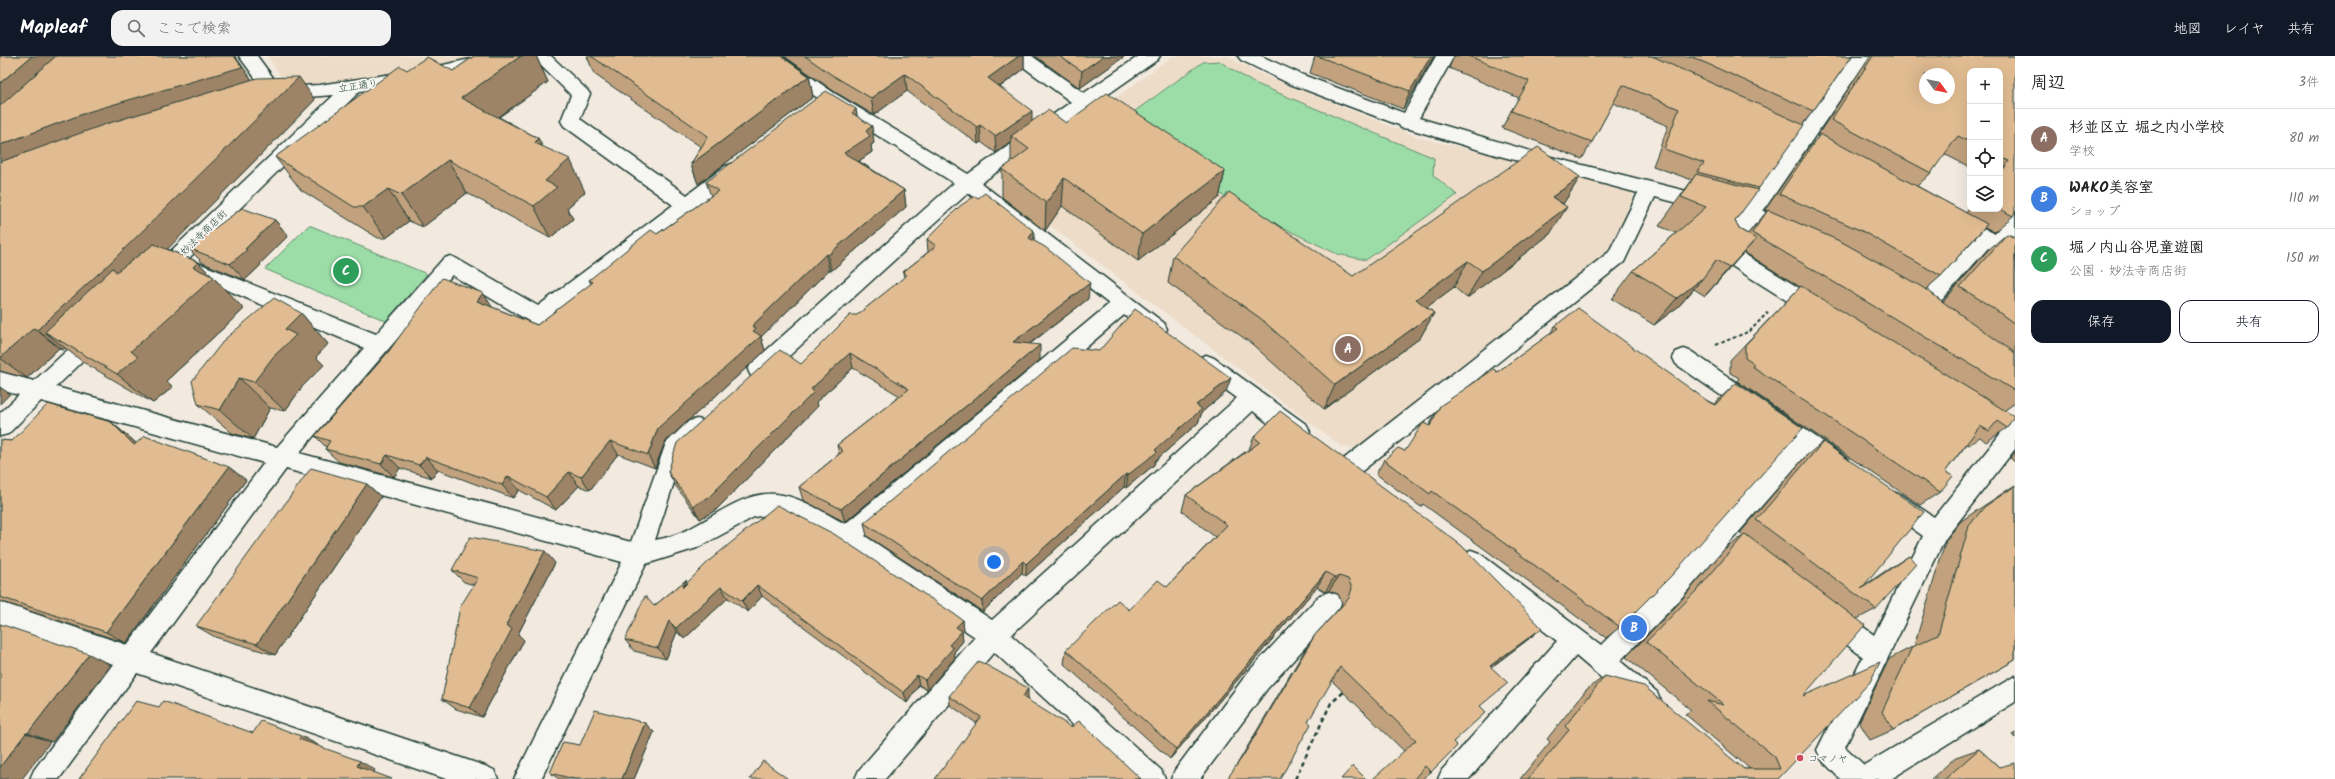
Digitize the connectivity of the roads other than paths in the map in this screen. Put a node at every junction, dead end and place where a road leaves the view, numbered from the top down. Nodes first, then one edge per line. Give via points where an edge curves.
1 (248, 56) edge
2 (511, 56) edge
3 (540, 56) edge
4 (769, 56) edge
5 (1020, 56) edge
6 (1151, 56) edge
7 (1247, 56) edge
8 (1445, 56) edge
9 (1861, 56) edge
10 (354, 86) junction
11 (275, 93) junction
12 (828, 97) junction
13 (254, 99) edge
14 (1085, 103) junction
15 (810, 111) edge
16 (1407, 122) junction
17 (749, 158) edge
18 (968, 184) junction
19 (1650, 188) junction
20 (687, 205) junction
21 (1936, 210) edge
22 (1751, 214) junction
23 (2015, 219) edge
24 (1806, 238) edge
25 (1992, 240) junction
26 (2015, 254) edge
27 (173, 261) junction
28 (145, 288) edge
29 (1123, 304) junction
30 (1944, 316) edge
31 (1834, 320) edge
32 (111, 321) edge
33 (1175, 342) edge
34 (380, 345) junction
35 (1194, 356) edge
36 (1684, 358) road end
37 (0, 381) edge
38 (747, 381) edge
39 (37, 391) junction
40 (1252, 398) junction
41 (1968, 401) edge
42 (712, 413) edge
43 (0, 427) edge
44 (2015, 431) edge
45 (1804, 441) junction
46 (281, 458) junction
47 (1349, 468) junction
48 (1854, 476) edge
49 (1368, 482) edge
50 (1873, 489) edge
51 (1936, 532) junction
52 (847, 538) junction
53 (1454, 549) edge
54 (638, 555) junction
55 (1329, 603) dead end
56 (1815, 605) edge
57 (0, 614) edge
58 (993, 635) junction
59 (1575, 640) junction
60 (1878, 653) junction
61 (132, 659) junction
62 (1602, 661) junction
63 (2015, 688) edge
64 (1662, 712) edge
65 (43, 779) edge
66 (485, 779) edge
67 (527, 779) edge
68 (868, 779) edge
69 (1152, 779) edge
70 (1184, 779) edge
71 (1451, 779) edge
72 (1859, 779) edge
73 (1866, 779) edge

1 - 11 street
2 - 10 street, 立正通り via 425,75
3 - 20 street via 581,94 570,121
4 - 12 street
5 - 14 street
6 - 14 street
7 - 16 street via 1269,68
8 - 16 street
9 - 22 street
10 - 11 street, 立正通り
10 - 27 street, 妙法寺商店街
11 - 13 street, 立正通り
12 - 15 street
12 - 18 street
14 - 18 street
16 - 19 street via 1473,142
17 - 20 street
18 - 29 street
18 - 38 street via 952,194
19 - 22 street
19 - 47 street via 1617,257
20 - 34 street via 539,317 450,264
21 - 25 street
22 - 24 street
22 - 31 street via 1723,251
23 - 25 street
25 - 26 street
25 - 30 street via 1920,300
27 - 28 street, 妙法寺商店街
27 - 34 street
29 - 33 street
29 - 52 street
32 - 39 street
34 - 46 street
35 - 40 street
36 - 45 street
37 - 39 street
39 - 43 street
39 - 46 street
40 - 47 street
40 - 58 street
41 - 44 street
42 - 54 street via 674,450
44 - 51 street
45 - 48 street
45 - 62 street via 1731,541 1667,596
46 - 54 street
46 - 61 street
47 - 49 street
50 - 51 street
51 - 60 street
52 - 54 street via 827,526 775,504 750,508 697,536 663,550
52 - 58 street
53 - 59 street
54 - 67 street
55 - 70 street via 1258,680
56 - 60 street
57 - 61 street
58 - 68 street
58 - 69 street
59 - 62 street
59 - 71 street
60 - 72 street via 1830,750
61 - 65 street
61 - 66 street
62 - 64 street
63 - 73 street

